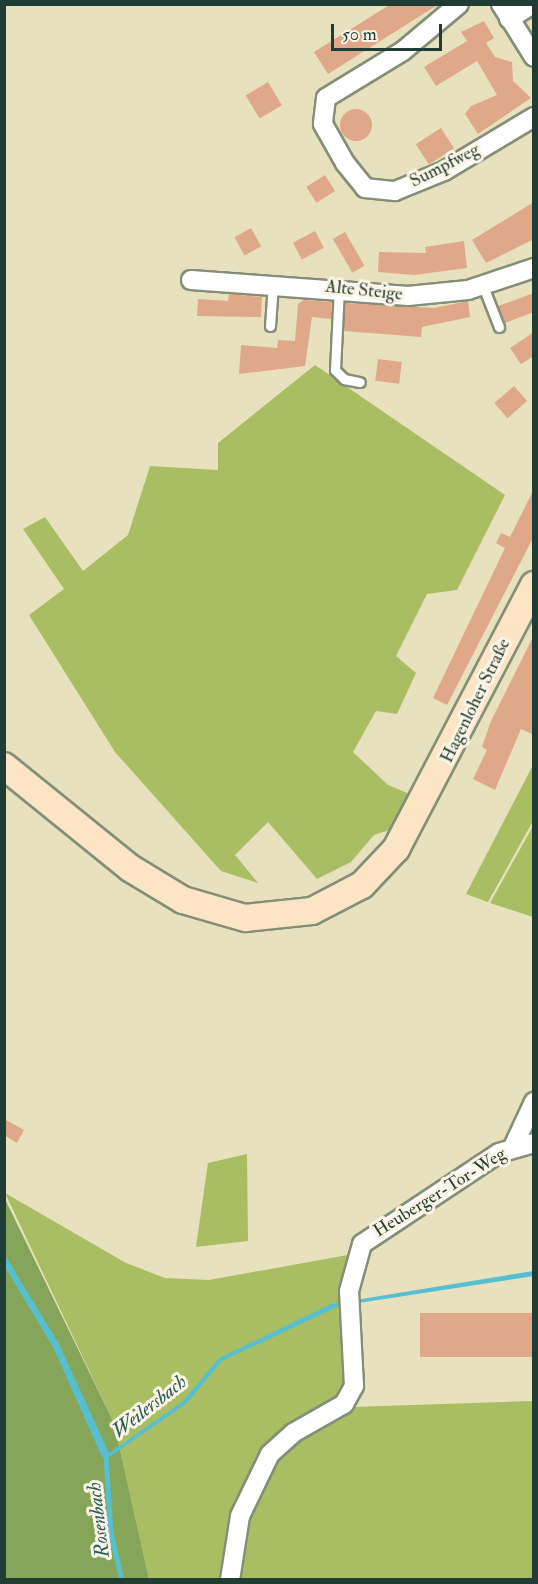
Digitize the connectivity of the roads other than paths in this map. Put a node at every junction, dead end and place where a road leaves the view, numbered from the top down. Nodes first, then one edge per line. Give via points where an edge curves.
1 (459, 4) edge
2 (533, 4) edge
3 (505, 12) edge
4 (534, 57) edge
5 (534, 117) edge
6 (534, 268) edge
7 (191, 280) dead end
8 (273, 282) junction
9 (483, 286) junction
10 (339, 288) junction
11 (270, 326) dead end
12 (499, 327) dead end
13 (360, 382) dead end
14 (534, 585) edge
15 (4, 766) edge
16 (532, 1109) edge
17 (534, 1143) edge
18 (513, 1147) junction
19 (230, 1580) edge

1 - 5 street, Sumpfweg via 403,51 326,98 322,124 354,178 365,188 395,191 444,171
2 - 3 street
3 - 4 street
6 - 9 street, Alte Steige
7 - 8 street, Alte Steige
8 - 10 street, Alte Steige
8 - 11 lane
9 - 10 street, Alte Steige via 408,296
9 - 12 lane
10 - 13 lane via 335,370 344,379
14 - 15 street, Hagenloher Straße via 417,817 376,873 336,901 289,917 237,917 200,908 156,885
16 - 18 street
17 - 18 street
18 - 19 street, Heuberger-Tor-Weg via 379,1230 357,1251 350,1291 354,1386 344,1404 293,1433 270,1454 240,1515

